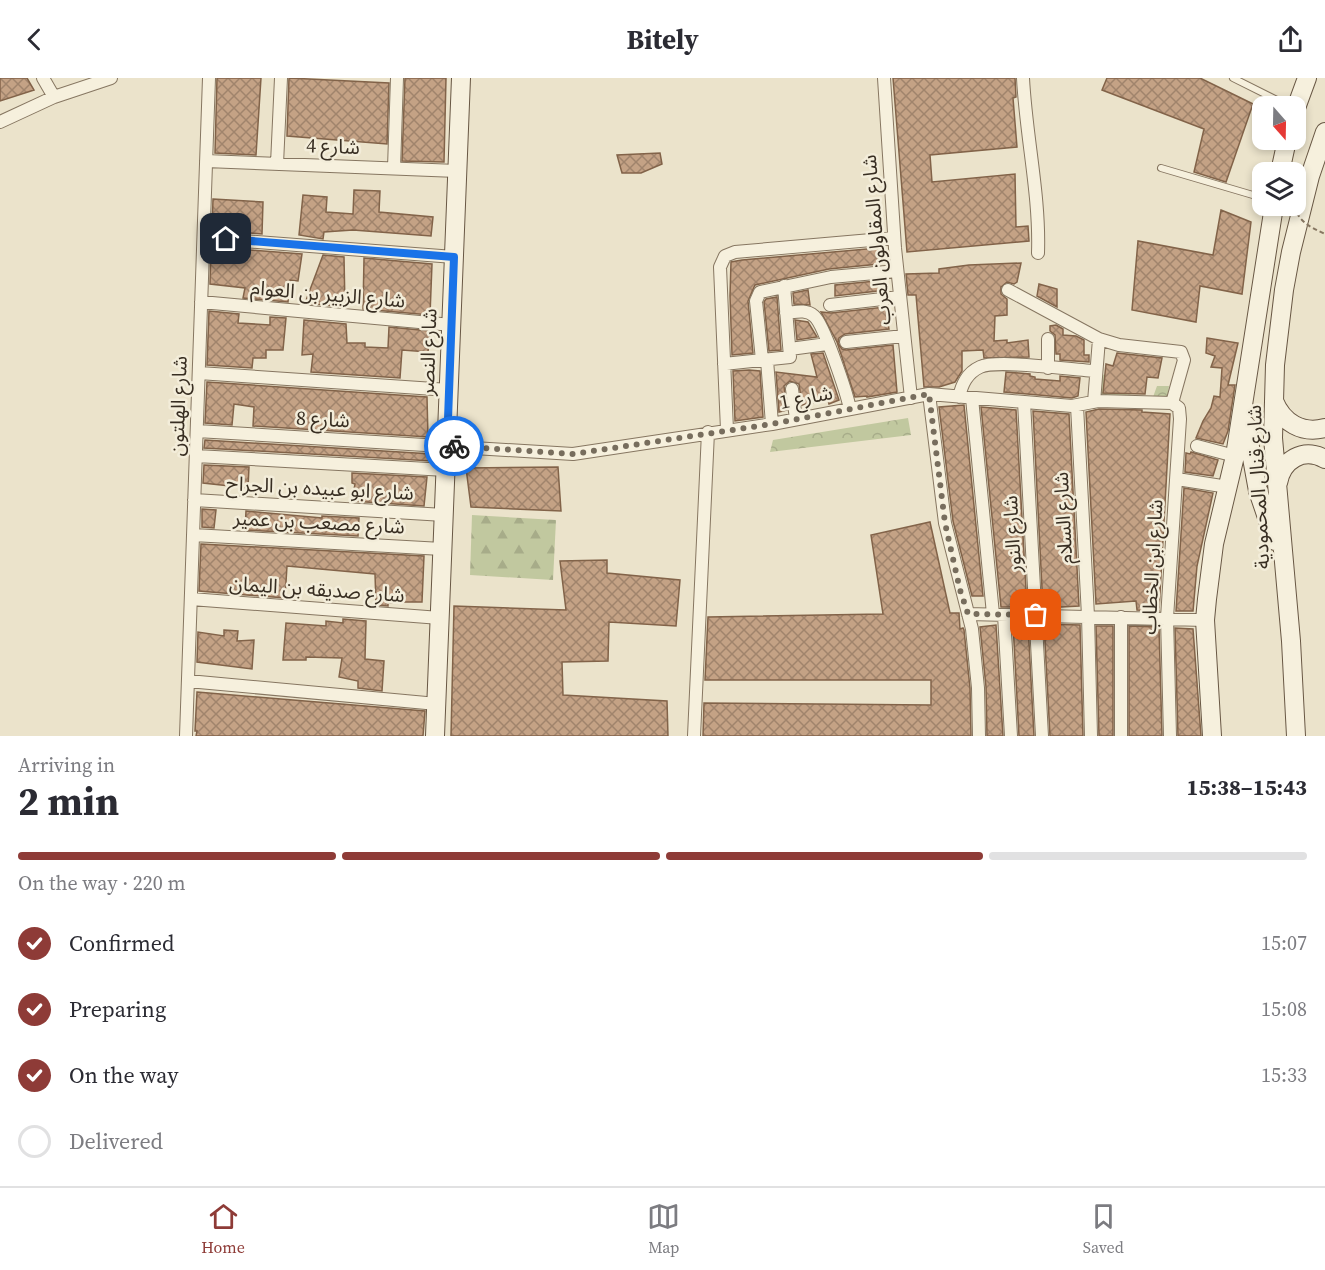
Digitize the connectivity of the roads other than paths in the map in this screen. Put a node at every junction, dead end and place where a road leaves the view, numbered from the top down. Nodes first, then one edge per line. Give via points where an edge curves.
1 (43, 78) edge
2 (111, 78) edge
3 (209, 78) edge
4 (281, 78) edge
5 (397, 78) edge
6 (461, 78) edge
7 (884, 78) edge
8 (1023, 78) edge
9 (1233, 78) edge
10 (1307, 78) edge
11 (1269, 96) edge
12 (1300, 96) edge
13 (54, 97) junction
14 (0, 122) edge
15 (1325, 132) edge
16 (206, 161) junction
17 (277, 164) junction
18 (394, 168) junction
19 (1161, 168) dead end
20 (458, 171) junction
21 (1252, 195) edge
22 (1272, 216) edge
23 (204, 238) junction
24 (894, 238) junction
25 (1038, 253) dead end
26 (454, 257) junction
27 (897, 271) junction
28 (784, 286) junction
29 (1008, 290) dead end
30 (900, 297) junction
31 (201, 302) junction
32 (830, 305) dead end
33 (786, 313) junction
34 (452, 324) junction
35 (904, 336) junction
36 (1048, 339) dead end
37 (1099, 339) junction
38 (846, 342) dead end
39 (827, 344) junction
40 (790, 349) junction
41 (764, 360) junction
42 (724, 364) junction
43 (1048, 368) junction
44 (1096, 371) junction
45 (199, 373) junction
46 (792, 389) dead end
47 (449, 390) junction
48 (929, 394) junction
49 (959, 397) junction
50 (910, 398) junction
51 (972, 398) junction
52 (1274, 401) junction
53 (1024, 402) junction
54 (1094, 402) junction
55 (1243, 402) junction
56 (1172, 404) junction
57 (1077, 406) junction
58 (850, 409) junction
59 (796, 419) junction
60 (772, 424) junction
61 (1325, 428) edge
62 (197, 430) junction
63 (727, 430) junction
64 (708, 432) junction
65 (447, 446) junction
66 (1197, 446) dead end
67 (196, 456) junction
68 (1235, 456) junction
69 (1325, 459) edge
70 (446, 470) junction
71 (1177, 479) junction
72 (1278, 483) junction
73 (1228, 487) junction
74 (194, 500) junction
75 (444, 515) junction
76 (193, 535) junction
77 (442, 549) junction
78 (1284, 567) junction
79 (191, 599) junction
80 (968, 614) junction
81 (999, 614) junction
82 (1036, 615) junction
83 (1088, 616) junction
84 (1121, 617) junction
85 (440, 618) junction
86 (1167, 618) junction
87 (1205, 620) junction
88 (188, 681) junction
89 (437, 704) junction
90 (186, 736) edge
91 (435, 736) edge
92 (694, 736) edge
93 (979, 736) edge
94 (1011, 736) edge
95 (1042, 736) edge
96 (1091, 736) edge
97 (1121, 736) edge
98 (1170, 736) edge
99 (1212, 736) edge
100 (1296, 736) edge

1 - 13 street
2 - 13 street
3 - 16 street, شارع الهلتون
4 - 17 street
5 - 18 street
6 - 20 main road, شارع النصر
7 - 24 street, شارع المقاولون العرب
8 - 25 street
9 - 11 lane
10 - 12 main road
13 - 14 street
15 - 52 main road, شارع قنال المحمودية via 1300,214 1288,271
16 - 17 street, شارع 4
16 - 23 street, شارع الهلتون
17 - 18 street, شارع 4
18 - 20 street, شارع 4
19 - 21 lane
20 - 26 main road, شارع النصر
22 - 55 main road, شارع قنال المحمودية
23 - 26 street
23 - 31 street, شارع الهلتون
24 - 27 street, شارع المقاولون العرب
24 - 42 street via 725,256 720,267
26 - 34 main road, شارع النصر
27 - 28 street
27 - 30 street, شارع المقاولون العرب
28 - 33 street
28 - 41 street via 763,291 756,301
29 - 37 street
30 - 32 street
30 - 35 street, شارع المقاولون العرب
31 - 34 street, شارع الزبير بن العوام
31 - 45 street, شارع الهلتون
33 - 39 street via 801,311 813,315
33 - 40 street
34 - 47 main road, شارع النصر
35 - 38 street
35 - 50 street, شارع المقاولون العرب
36 - 43 street
37 - 44 street
37 - 56 street via 1181,352 1184,360
39 - 40 street
39 - 58 street
40 - 41 street via 789,358
41 - 42 street
41 - 60 street
42 - 63 street
43 - 44 street
43 - 49 street via 999,364 980,367 966,379
44 - 54 street
45 - 47 street
45 - 62 street, شارع الهلتون
46 - 59 street
47 - 65 main road, شارع النصر
48 - 49 street, شارع 1
48 - 50 street, شارع 1
48 - 80 street via 945,523
49 - 51 street, شارع 1
50 - 58 street, شارع 1
51 - 53 street, شارع 1
51 - 81 street
52 - 61 main road via 1291,424 1309,430
52 - 72 main road, شارع قنال المحمودية
53 - 57 street, شارع 1
53 - 82 street, شارع النور
54 - 56 street, شارع 1
54 - 57 street, شارع 1
55 - 68 main road, شارع قنال المحمودية
55 - 78 main road via 1258,491
56 - 71 street, شارع ابن الخطاب via 1179,411
57 - 83 street, شارع السلام
58 - 59 street, شارع 1
59 - 60 street, شارع 1
60 - 63 street, شارع 1
62 - 65 street, شارع 8
62 - 67 street, شارع الهلتون
63 - 64 street, شارع 1
64 - 65 street, شارع 1 via 573,454
64 - 92 street
65 - 70 main road, شارع النصر
66 - 68 street
67 - 70 street
67 - 74 street, شارع الهلتون
68 - 73 main road, شارع قنال المحمودية
69 - 72 main road via 1311,454 1295,457 1283,468
70 - 75 main road, شارع النصر
71 - 73 street
71 - 86 street, شارع ابن الخطاب
72 - 78 main road, شارع قنال المحمودية
73 - 87 main road, شارع قنال المحمودية via 1214,544
74 - 75 street, شارع ابو عبيده بن الجراح
74 - 76 street, شارع الهلتون
75 - 77 main road, شارع النصر
76 - 77 street, شارع مصعب بن عمير
76 - 79 street, شارع الهلتون
77 - 85 main road, شارع النصر
78 - 100 main road, شارع قنال المحمودية
79 - 85 street, شارع صديقه بن اليمان
79 - 88 street, شارع الهلتون
80 - 81 street
80 - 93 street via 978,687
81 - 82 street
81 - 94 street
82 - 83 street
82 - 95 street, شارع النور
83 - 84 street
83 - 96 street, شارع السلام
84 - 86 street
84 - 97 street
85 - 89 main road, شارع النصر
86 - 87 street
86 - 98 street, شارع ابن الخطاب
87 - 99 main road, شارع قنال المحمودية
88 - 89 street
88 - 90 street, شارع الهلتون
89 - 91 main road, شارع النصر

